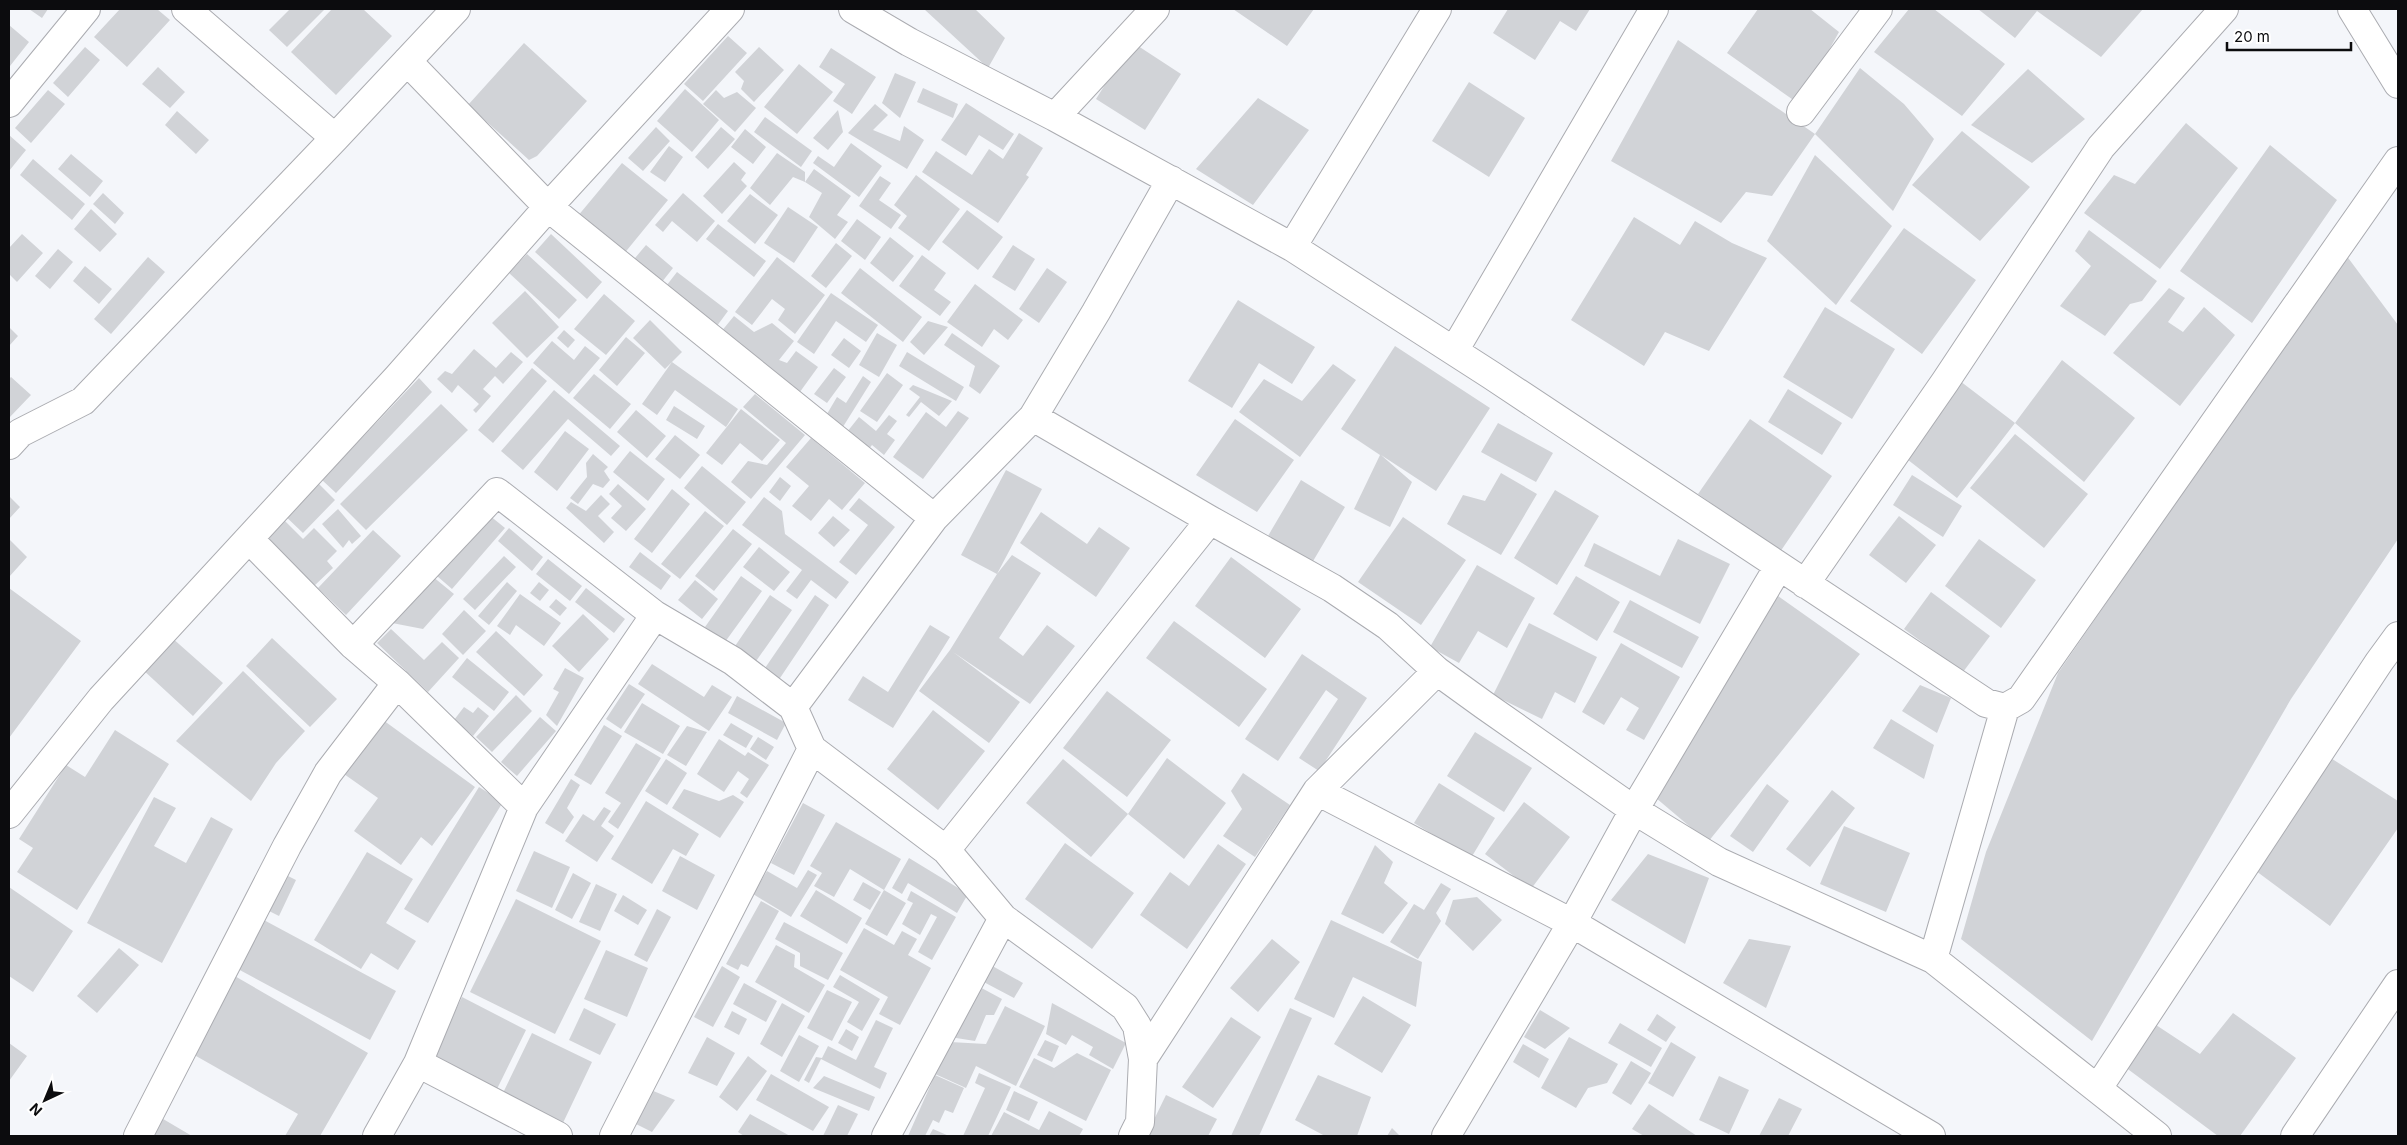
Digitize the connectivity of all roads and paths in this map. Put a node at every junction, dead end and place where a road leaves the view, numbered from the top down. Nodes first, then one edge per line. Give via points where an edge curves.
1 (86, 9) edge
2 (186, 9) edge
3 (456, 9) edge
4 (730, 9) edge
5 (853, 9) edge
6 (1155, 9) edge
7 (1437, 9) edge
8 (1654, 9) edge
9 (1878, 9) edge
10 (2224, 9) edge
11 (2352, 9) edge
12 (407, 61) junction
13 (2398, 84) edge
14 (9, 104) edge
15 (1801, 112) dead end
16 (1055, 117) junction
17 (336, 138) junction
18 (2398, 160) edge
19 (1171, 180) junction
20 (548, 207) junction
21 (1292, 247) junction
22 (1454, 351) junction
23 (1033, 417) junction
24 (9, 445) edge
25 (934, 518) junction
26 (1210, 520) junction
27 (249, 539) junction
28 (1779, 566) junction
29 (1805, 584) junction
30 (655, 615) junction
31 (2398, 636) edge
32 (353, 646) junction
33 (1437, 671) junction
34 (397, 683) junction
35 (793, 707) junction
36 (2005, 708) junction
37 (812, 749) junction
38 (1317, 790) junction
39 (524, 807) junction
40 (1634, 810) junction
41 (9, 814) edge
42 (946, 850) junction
43 (1003, 918) junction
44 (1572, 924) junction
45 (1933, 959) junction
46 (2398, 984) edge
47 (1143, 1059) junction
48 (418, 1063) junction
49 (2098, 1088) junction
50 (138, 1136) edge
51 (377, 1136) edge
52 (558, 1136) edge
53 (614, 1136) edge
54 (886, 1136) edge
55 (1133, 1136) edge
56 (1446, 1136) edge
57 (1931, 1136) edge
58 (2157, 1136) edge
59 (2295, 1136) edge

1 - 14 street
2 - 17 street
3 - 12 street
4 - 20 street
5 - 16 street
6 - 16 street
7 - 21 street
8 - 22 street
9 - 15 street
10 - 29 street via 2101,147 1945,382
11 - 13 street
12 - 17 street
12 - 20 street
16 - 19 street
17 - 24 street via 83,401 20,433
18 - 36 street via 2021,699
19 - 21 street
19 - 23 street
20 - 25 street
20 - 27 street
21 - 22 street
22 - 28 street
23 - 25 street
23 - 26 street
25 - 35 street
26 - 33 street via 1332,588 1388,626
26 - 42 street
27 - 32 street
27 - 41 street via 101,699
28 - 29 street
28 - 40 street
29 - 36 street via 1986,703
30 - 32 street via 497,492
30 - 35 street via 733,662
30 - 39 street
31 - 49 street
32 - 34 street
33 - 38 street
33 - 40 street
34 - 39 street
34 - 50 street via 328,772
35 - 37 street
36 - 45 street
37 - 42 street
37 - 53 street
38 - 44 street
38 - 47 street
39 - 48 street
40 - 44 street
40 - 45 street via 1719,862
42 - 43 street
43 - 47 street via 1125,1007 1137,1026
43 - 54 street
44 - 56 street
44 - 57 street
45 - 49 street
46 - 59 street
47 - 55 street via 1140,1122
48 - 51 street
48 - 52 street
49 - 58 street

